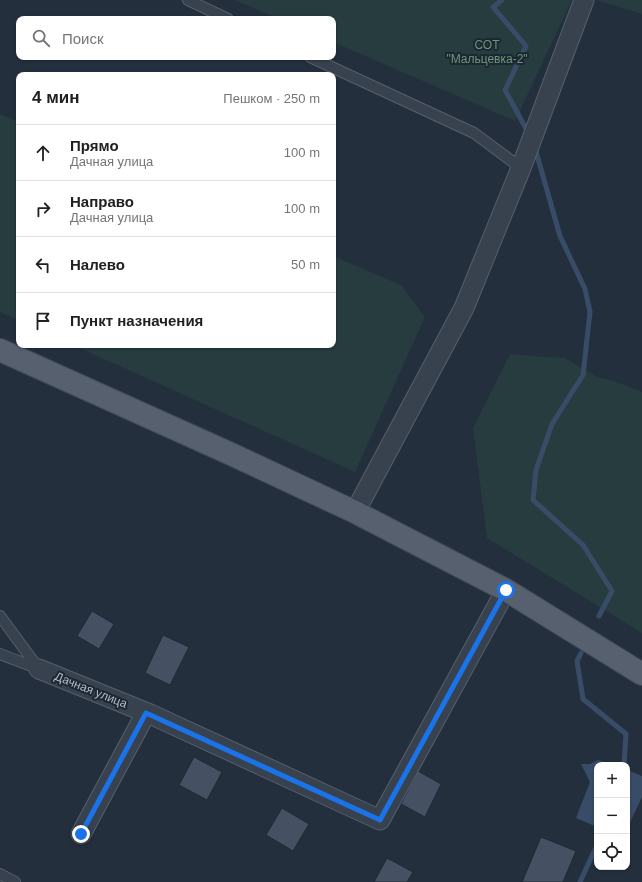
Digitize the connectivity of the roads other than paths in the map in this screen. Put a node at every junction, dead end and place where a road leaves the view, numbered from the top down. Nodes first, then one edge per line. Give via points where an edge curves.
1 (190, 0) edge
2 (584, 0) edge
3 (222, 16) edge
4 (316, 60) edge
5 (521, 168) junction
6 (0, 350) edge
7 (355, 512) junction
8 (506, 590) junction
9 (0, 616) edge
10 (0, 654) edge
11 (39, 669) junction
12 (642, 674) edge
13 (146, 713) junction
14 (81, 834) dead end
15 (0, 874) edge
16 (15, 882) edge

1 - 3 lane
2 - 5 street
4 - 5 lane via 474,133
5 - 7 street via 464,308
6 - 7 main road
7 - 8 main road
8 - 12 main road
8 - 13 street, Дачная улица via 380,820
9 - 11 lane
10 - 11 lane, Дачная улица
11 - 13 street, Дачная улица
13 - 14 street
15 - 16 lane

